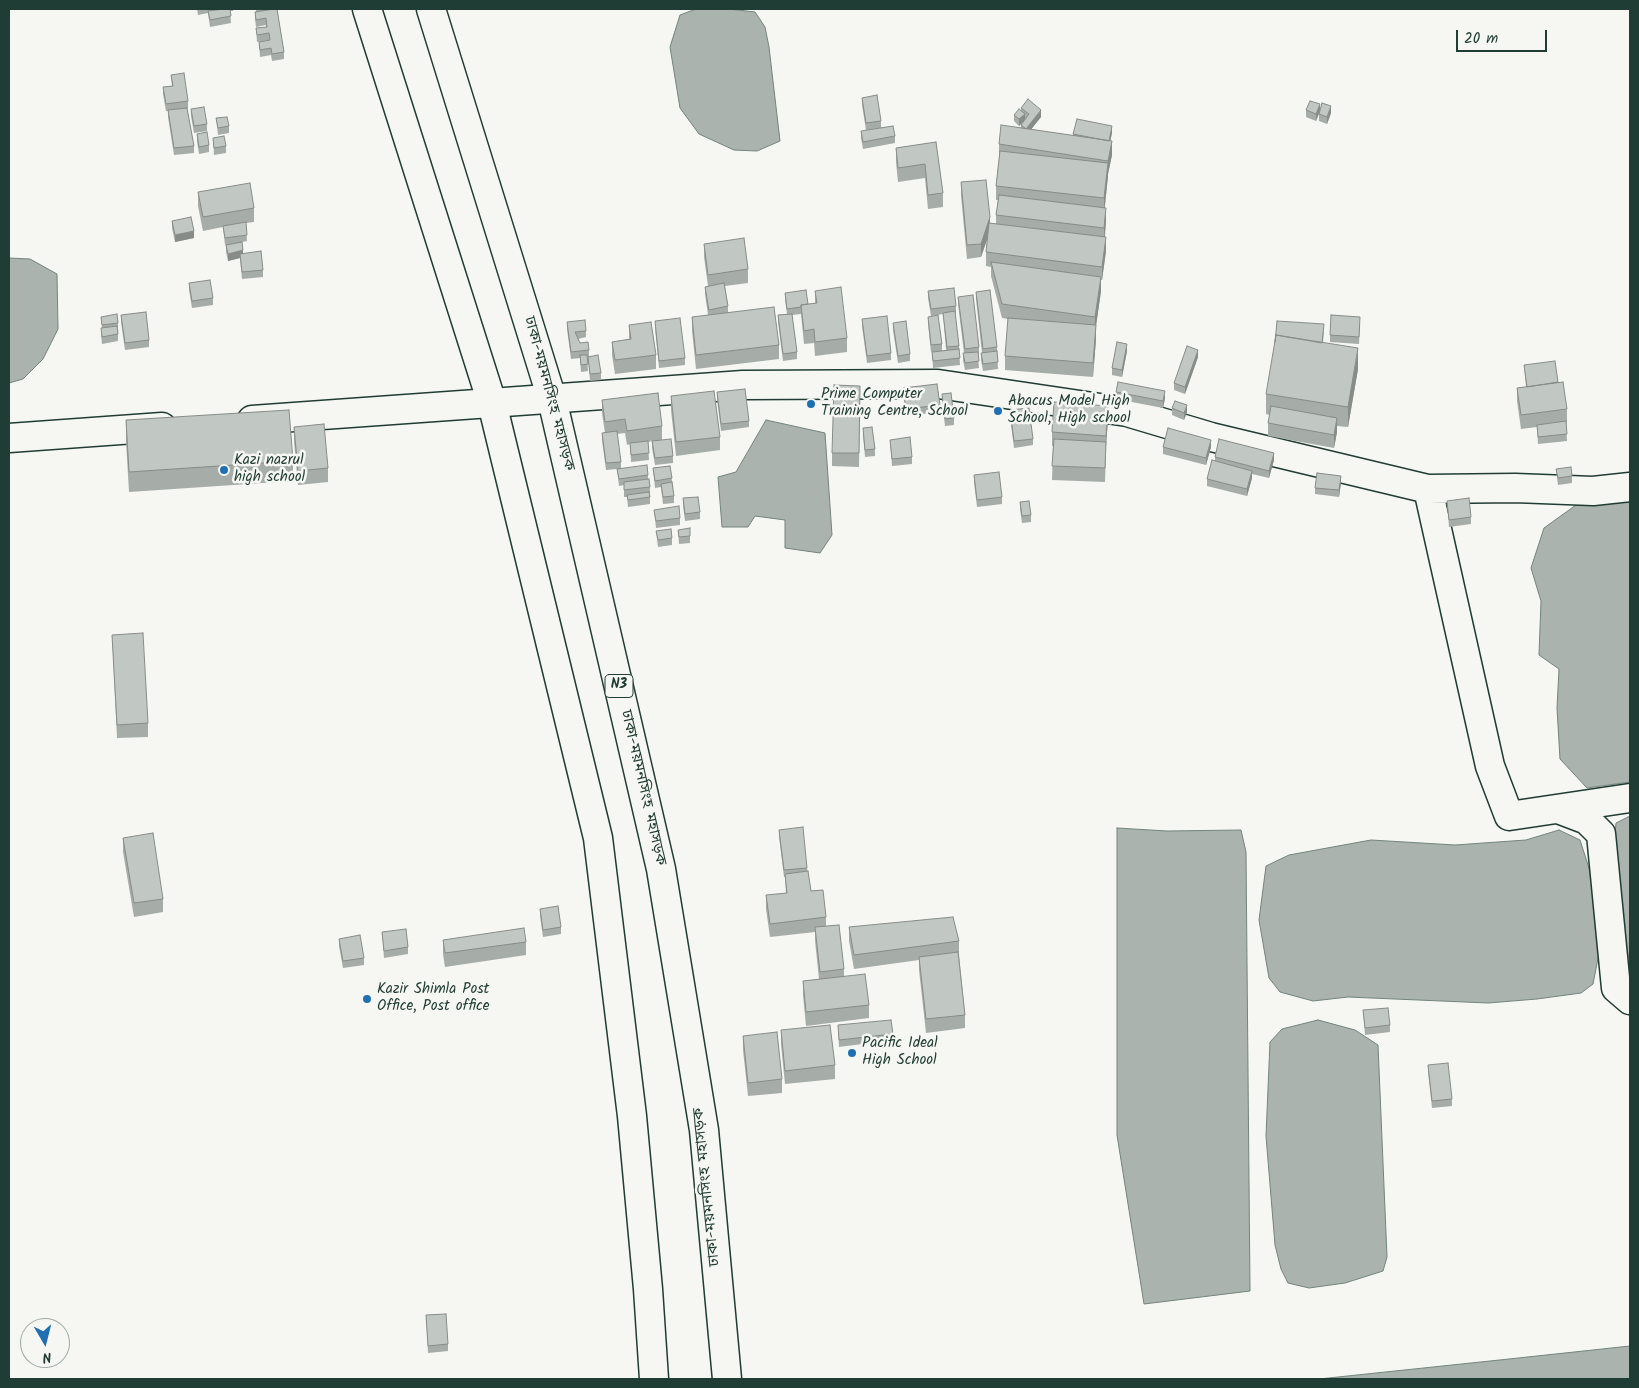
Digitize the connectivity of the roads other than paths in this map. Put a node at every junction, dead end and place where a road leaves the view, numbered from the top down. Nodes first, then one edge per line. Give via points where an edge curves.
1 (368, 9) edge
2 (431, 9) edge
3 (552, 399) junction
4 (492, 403) junction
5 (226, 422) edge
6 (186, 425) edge
7 (9, 438) edge
8 (1630, 487) edge
9 (1428, 490) junction
10 (1630, 798) edge
11 (1558, 809) junction
12 (1630, 1000) edge
13 (654, 1379) edge
14 (727, 1379) edge

1 - 4 main road
2 - 3 main road, ঢাকা-ময়মনসিংহ মহাসড়ক / N3
3 - 4 main road
3 - 9 main road via 743,385 938,384 1127,412 1211,437
3 - 14 main road, ঢাকা-ময়মনসিংহ মহাসড়ক / N3 via 661,869 704,1130
4 - 5 main road
4 - 13 main road via 598,838 632,1116
6 - 7 main road
8 - 9 main road via 1593,491 1515,488
9 - 11 main road via 1490,766 1509,816
10 - 11 main road
11 - 12 main road via 1586,820 1601,834 1616,988

